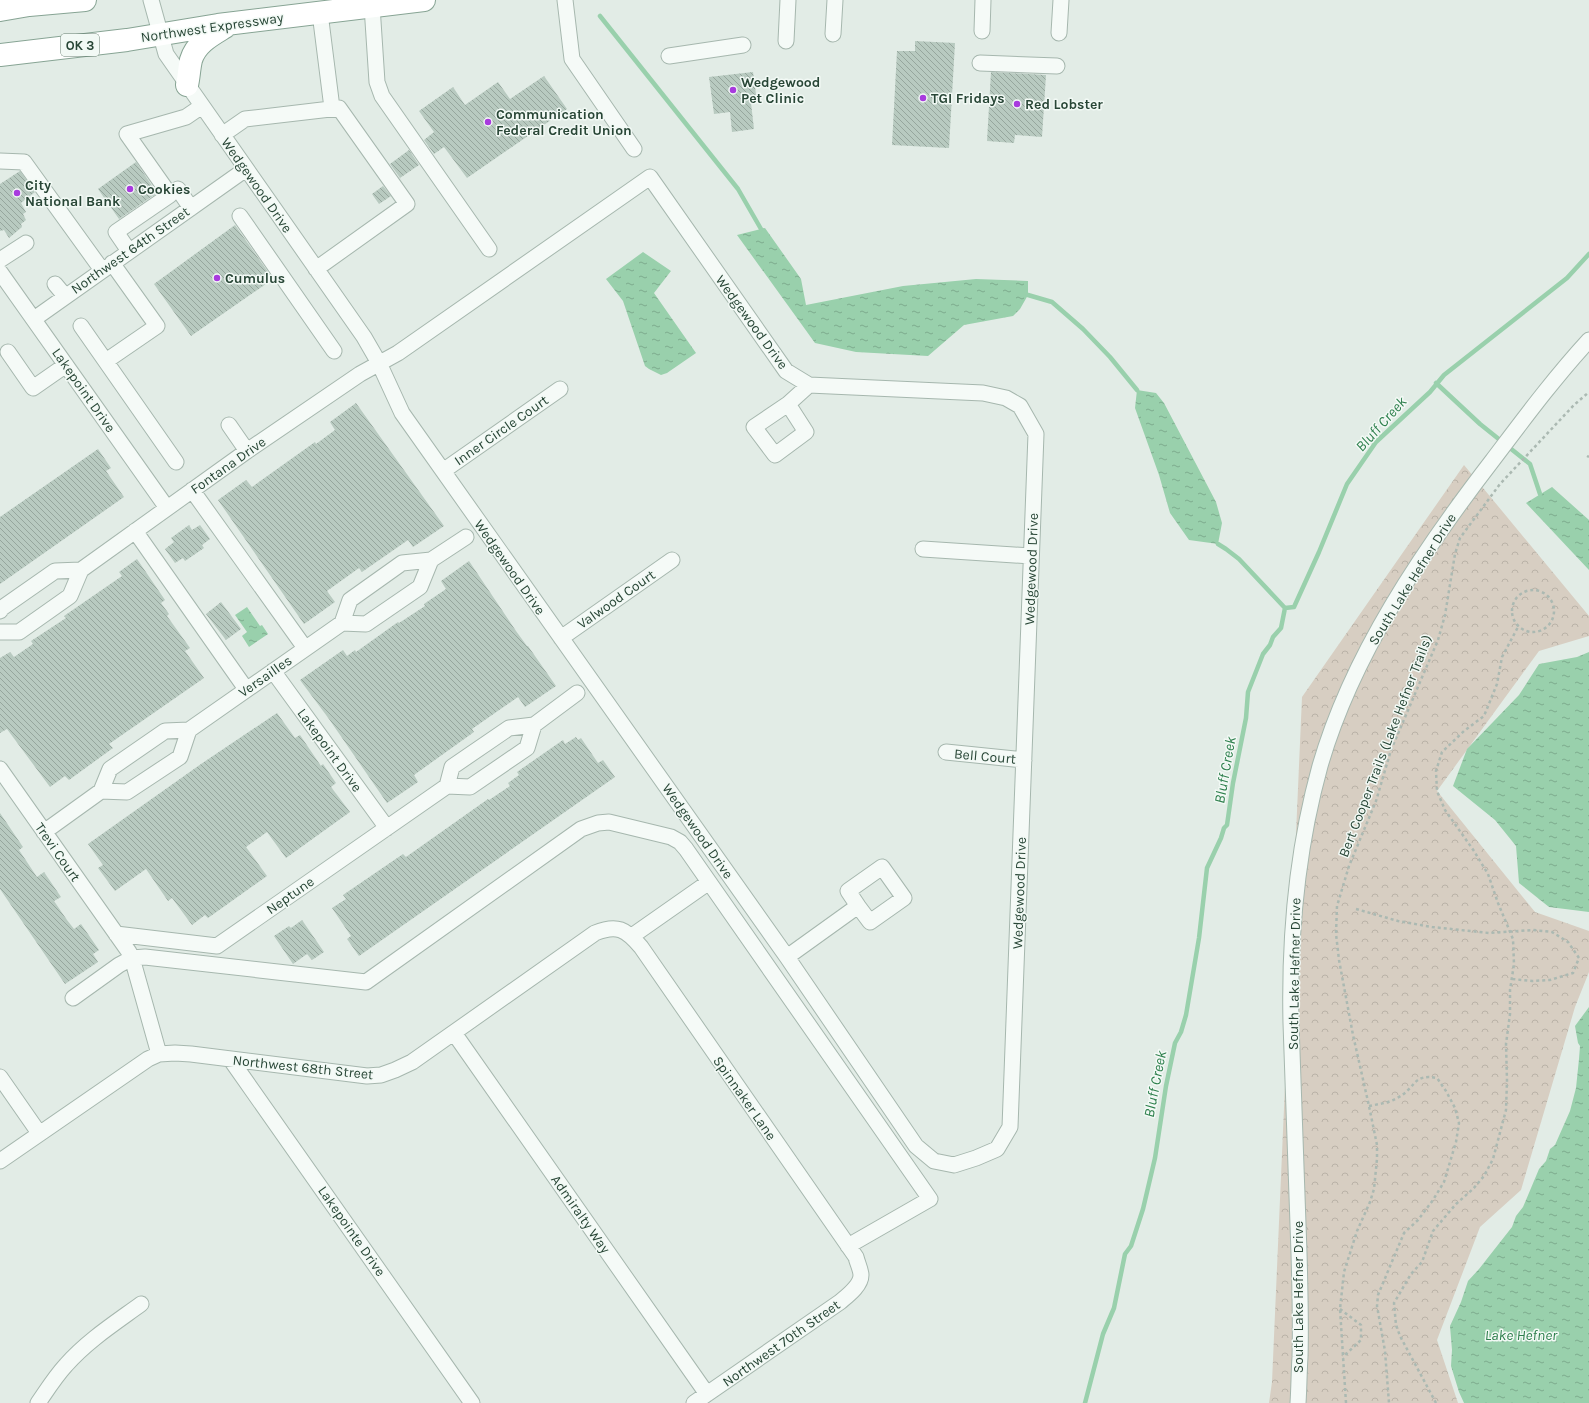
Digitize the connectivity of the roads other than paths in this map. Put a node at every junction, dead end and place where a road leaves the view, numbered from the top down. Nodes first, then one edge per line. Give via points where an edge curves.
1 (86, 0) edge
2 (151, 0) edge
3 (424, 0) edge
4 (565, 0) edge
5 (788, 0) edge
6 (835, 0) edge
7 (983, 0) edge
8 (1061, 0) edge
9 (372, 6) junction
10 (0, 10) edge
11 (320, 13) junction
12 (230, 24) junction
13 (982, 31) dead end
14 (1059, 33) dead end
15 (833, 34) dead end
16 (160, 35) junction
17 (786, 41) dead end
18 (743, 45) dead end
19 (0, 55) edge
20 (670, 56) dead end
21 (980, 62) dead end
22 (1058, 66) dead end
23 (188, 85) junction
24 (202, 106) junction
25 (332, 108) junction
26 (222, 134) junction
27 (634, 148) dead end
28 (0, 161) edge
29 (246, 169) junction
30 (178, 189) dead end
31 (191, 208) junction
32 (240, 216) dead end
33 (26, 243) dead end
34 (489, 250) dead end
35 (129, 251) junction
36 (0, 260) edge
37 (107, 267) junction
38 (316, 269) junction
39 (0, 272) edge
40 (56, 284) dead end
41 (65, 296) junction
42 (34, 319) junction
43 (81, 326) dead end
44 (1589, 340) edge
45 (334, 351) dead end
46 (8, 352) dead end
47 (106, 362) junction
48 (379, 363) junction
49 (66, 365) junction
50 (809, 384) junction
51 (560, 389) dead end
52 (788, 404) dead end
53 (229, 424) dead end
54 (247, 451) junction
55 (176, 462) dead end
56 (443, 471) junction
57 (192, 490) junction
58 (167, 508) junction
59 (135, 531) junction
60 (466, 537) dead end
61 (923, 549) dead end
62 (1031, 556) junction
63 (431, 560) junction
64 (672, 560) dead end
65 (81, 570) junction
66 (0, 611) edge
67 (342, 623) junction
68 (0, 632) edge
69 (561, 638) junction
70 (305, 648) junction
71 (273, 671) junction
72 (246, 689) junction
73 (577, 693) dead end
74 (534, 725) junction
75 (189, 730) junction
76 (946, 752) dead end
77 (1024, 760) junction
78 (0, 769) edge
79 (447, 786) junction
80 (101, 791) junction
81 (386, 828) junction
82 (44, 832) junction
83 (709, 882) junction
84 (858, 906) dead end
85 (618, 928) joint
86 (116, 934) junction
87 (632, 936) junction
88 (787, 957) junction
89 (132, 958) junction
90 (73, 998) dead end
91 (454, 1033) junction
92 (159, 1054) junction
93 (231, 1060) junction
94 (0, 1077) edge
95 (39, 1133) junction
96 (0, 1160) edge
97 (848, 1246) junction
98 (861, 1276) joint
99 (141, 1304) dead end
100 (707, 1394) junction
101 (38, 1403) edge
102 (472, 1403) edge
103 (694, 1403) edge
104 (1298, 1403) edge

1 - 10 highway
2 - 16 street, Wedgewood Drive
3 - 9 highway, Northwest Expressway / OK 3
4 - 27 street via 572,59
5 - 17 street
6 - 15 street
7 - 13 street
8 - 14 street
9 - 11 highway, Northwest Expressway / OK 3
9 - 34 street via 377,82 382,96
11 - 12 highway, Northwest Expressway / OK 3
11 - 25 street
12 - 16 highway, Northwest Expressway / OK 3
12 - 23 highway via 197,48 192,57
16 - 19 highway, Northwest Expressway / OK 3
16 - 23 street, Wedgewood Drive via 166,54
18 - 20 street
21 - 22 street
23 - 24 street, Wedgewood Drive
24 - 26 street, Wedgewood Drive
24 - 35 street via 186,117 127,134 170,195 116,232
25 - 26 street via 245,119
25 - 38 street via 339,108 407,204
26 - 29 street, Wedgewood Drive
28 - 37 street via 24,162
29 - 31 street, Northwest 64th Street
29 - 38 street, Wedgewood Drive
30 - 31 street
31 - 35 street, Northwest 64th Street
32 - 45 street
33 - 36 street
35 - 37 street, Northwest 64th Street
37 - 41 street, Northwest 64th Street
37 - 47 street via 157,326
38 - 48 street, Wedgewood Drive via 364,337
39 - 42 street, Lakepoint Drive
40 - 41 street
41 - 42 street, Northwest 64th Street
42 - 49 street, Lakepoint Drive
43 - 47 street
44 - 104 street, South Lake Hefner Drive via 1542,395 1470,489 1407,581 1375,634 1343,704 1321,763 1310,803 1295,898 1292,941 1291,1020 1301,1314
46 - 49 street via 34,388
47 - 55 street
48 - 50 street, Wedgewood Drive via 398,353 650,177 786,371
48 - 54 street, Fontana Drive
48 - 56 street, Wedgewood Drive via 402,413
49 - 58 street, Lakepoint Drive via 86,404
50 - 52 street
50 - 62 street, Wedgewood Drive via 983,393 1006,398 1020,406 1036,434
51 - 56 street, Inner Circle Court
53 - 54 street
54 - 57 street, Fontana Drive
56 - 69 street, Wedgewood Drive
57 - 58 street, Fontana Drive
57 - 70 street
58 - 59 street, Fontana Drive
59 - 65 street, Fontana Drive
59 - 72 street
60 - 63 street
61 - 62 street
62 - 77 street, Wedgewood Drive
63 - 67 street via 402,563 350,600
63 - 67 street via 420,587 366,624
64 - 69 street, Valwood Court
65 - 66 street via 55,571
65 - 68 street via 70,596 19,632
67 - 70 street, Versailles
69 - 88 street, Wedgewood Drive
70 - 71 street, Versailles
71 - 72 street, Versailles
71 - 81 street, Lakepoint Drive
72 - 75 street, Versailles
73 - 74 street
74 - 79 street via 509,728 452,767
74 - 79 street via 526,748 508,761 470,787
75 - 80 street via 165,731 110,769
75 - 80 street via 180,757 128,792
76 - 77 street, Bell Court
77 - 88 street, Wedgewood Drive via 1010,1127 997,1149 954,1165 934,1160 916,1146
78 - 82 street, Trevi Court
79 - 81 street, Neptune
80 - 82 street
81 - 86 street, Neptune via 217,946
82 - 86 street, Trevi Court
83 - 87 street
83 - 89 street via 680,842 670,837 609,822 581,829 366,982 145,957
83 - 97 street via 930,1199
84 - 88 street
85 - 87 street, Spinnaker Lane
85 - 91 street, Northwest 68th Street via 595,933
86 - 89 street, Trevi Court
87 - 97 street, Spinnaker Lane
89 - 90 street
89 - 92 street, Trevi Court
91 - 93 street, Northwest 68th Street via 412,1062 380,1075 367,1076
91 - 100 street, Admiralty Way
92 - 93 street, Northwest 68th Street via 175,1053
92 - 95 street, Northwest 68th Street
93 - 102 street, Lakepointe Drive
94 - 95 street
95 - 96 street, Northwest 68th Street
97 - 98 street, Spinnaker Lane via 856,1257
98 - 100 street, Northwest 70th Street via 850,1294
99 - 101 street via 66,1364
100 - 103 street, Northwest 70th Street

